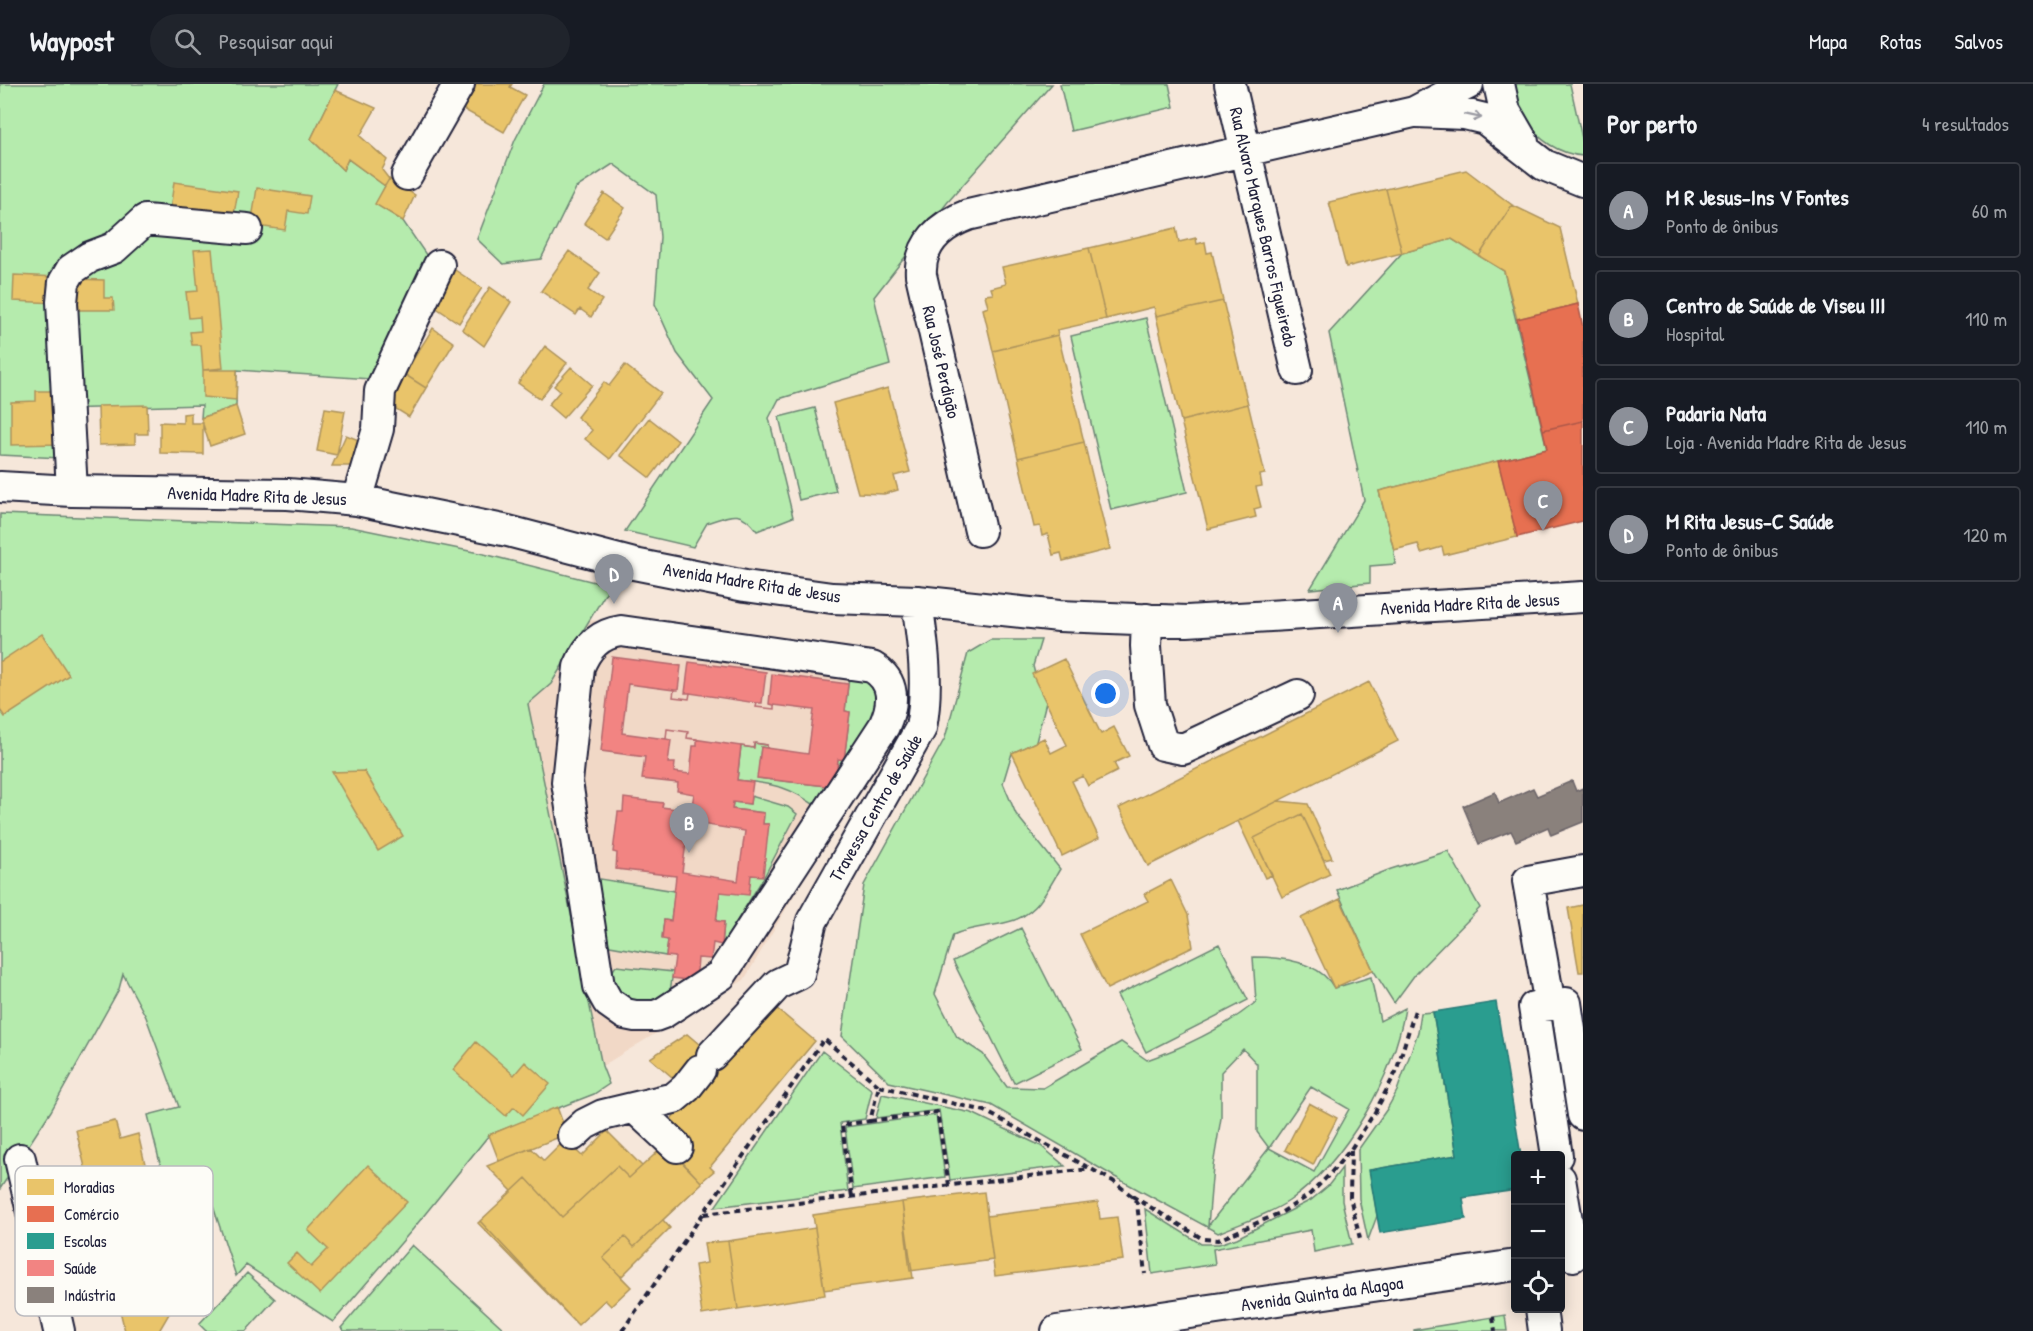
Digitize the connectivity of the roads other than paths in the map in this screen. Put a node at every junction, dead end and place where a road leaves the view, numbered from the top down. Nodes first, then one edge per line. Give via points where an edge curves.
1 (459, 84) edge
2 (1230, 84) edge
3 (1468, 84) edge
4 (1499, 84) edge
5 (1414, 112) junction
6 (1246, 152) junction
7 (1544, 165) junction
8 (406, 175) dead end
9 (1583, 181) edge
10 (248, 229) dead end
11 (439, 265) dead end
12 (1297, 370) dead end
13 (0, 487) edge
14 (72, 491) junction
15 (357, 500) junction
16 (980, 531) dead end
17 (1583, 597) edge
18 (917, 601) junction
19 (1147, 619) junction
20 (1298, 695) dead end
21 (1583, 871) edge
22 (766, 906) junction
23 (812, 921) junction
24 (1550, 1005) junction
25 (635, 1108) junction
26 (1583, 1115) edge
27 (573, 1135) dead end
28 (676, 1147) dead end
29 (1556, 1151) edge
30 (20, 1159) dead end
31 (22, 1166) edge
32 (1564, 1205) edge
33 (1572, 1257) edge
34 (1511, 1266) edge
35 (1542, 1313) edge
36 (56, 1316) edge
37 (59, 1331) edge
38 (1058, 1331) edge
39 (1544, 1331) edge

1 - 8 street
2 - 6 street, Rua Alvaro Marques Barros Figueiredo
3 - 5 street
4 - 7 street via 1511,122
5 - 6 street, Rua José Perdigão
5 -> 7 street via 1485,119
6 - 12 street, Rua Alvaro Marques Barros Figueiredo
6 - 16 street, Rua José Perdigão via 968,215 940,230 927,246 921,275
7 - 9 street
10 - 14 street via 146,220 114,248 71,270 64,282 62,302
11 - 15 street via 380,391 378,429
13 - 14 street, Avenida Madre Rita de Jesus
14 - 15 street, Avenida Madre Rita de Jesus via 288,494
15 - 18 street, Avenida Madre Rita de Jesus via 745,586 832,598
17 - 19 street, Avenida Madre Rita de Jesus via 1186,621
18 - 19 street, Avenida Madre Rita de Jesus via 1059,616
18 - 23 street, Travessa Centro de Saúde via 925,653 926,703 921,728
19 - 20 street via 1150,705 1163,745 1183,749
21 - 24 street via 1528,880
22 - 22 street via 884,726 892,698 888,682 872,668 621,631 606,634 589,647 579,667 567,782 603,994 625,1014 645,1017 663,1013 721,975
22 - 23 street
23 - 25 street, Travessa Centro de Saúde via 799,974 778,984 674,1098
24 - 26 street via 1566,1003
24 - 29 street via 1534,1007
25 - 27 street via 603,1115
25 - 28 street
30 - 31 street
32 - 33 street
34 - 38 street, Avenida Quinta da Alagoa
35 - 39 street
36 - 37 street

